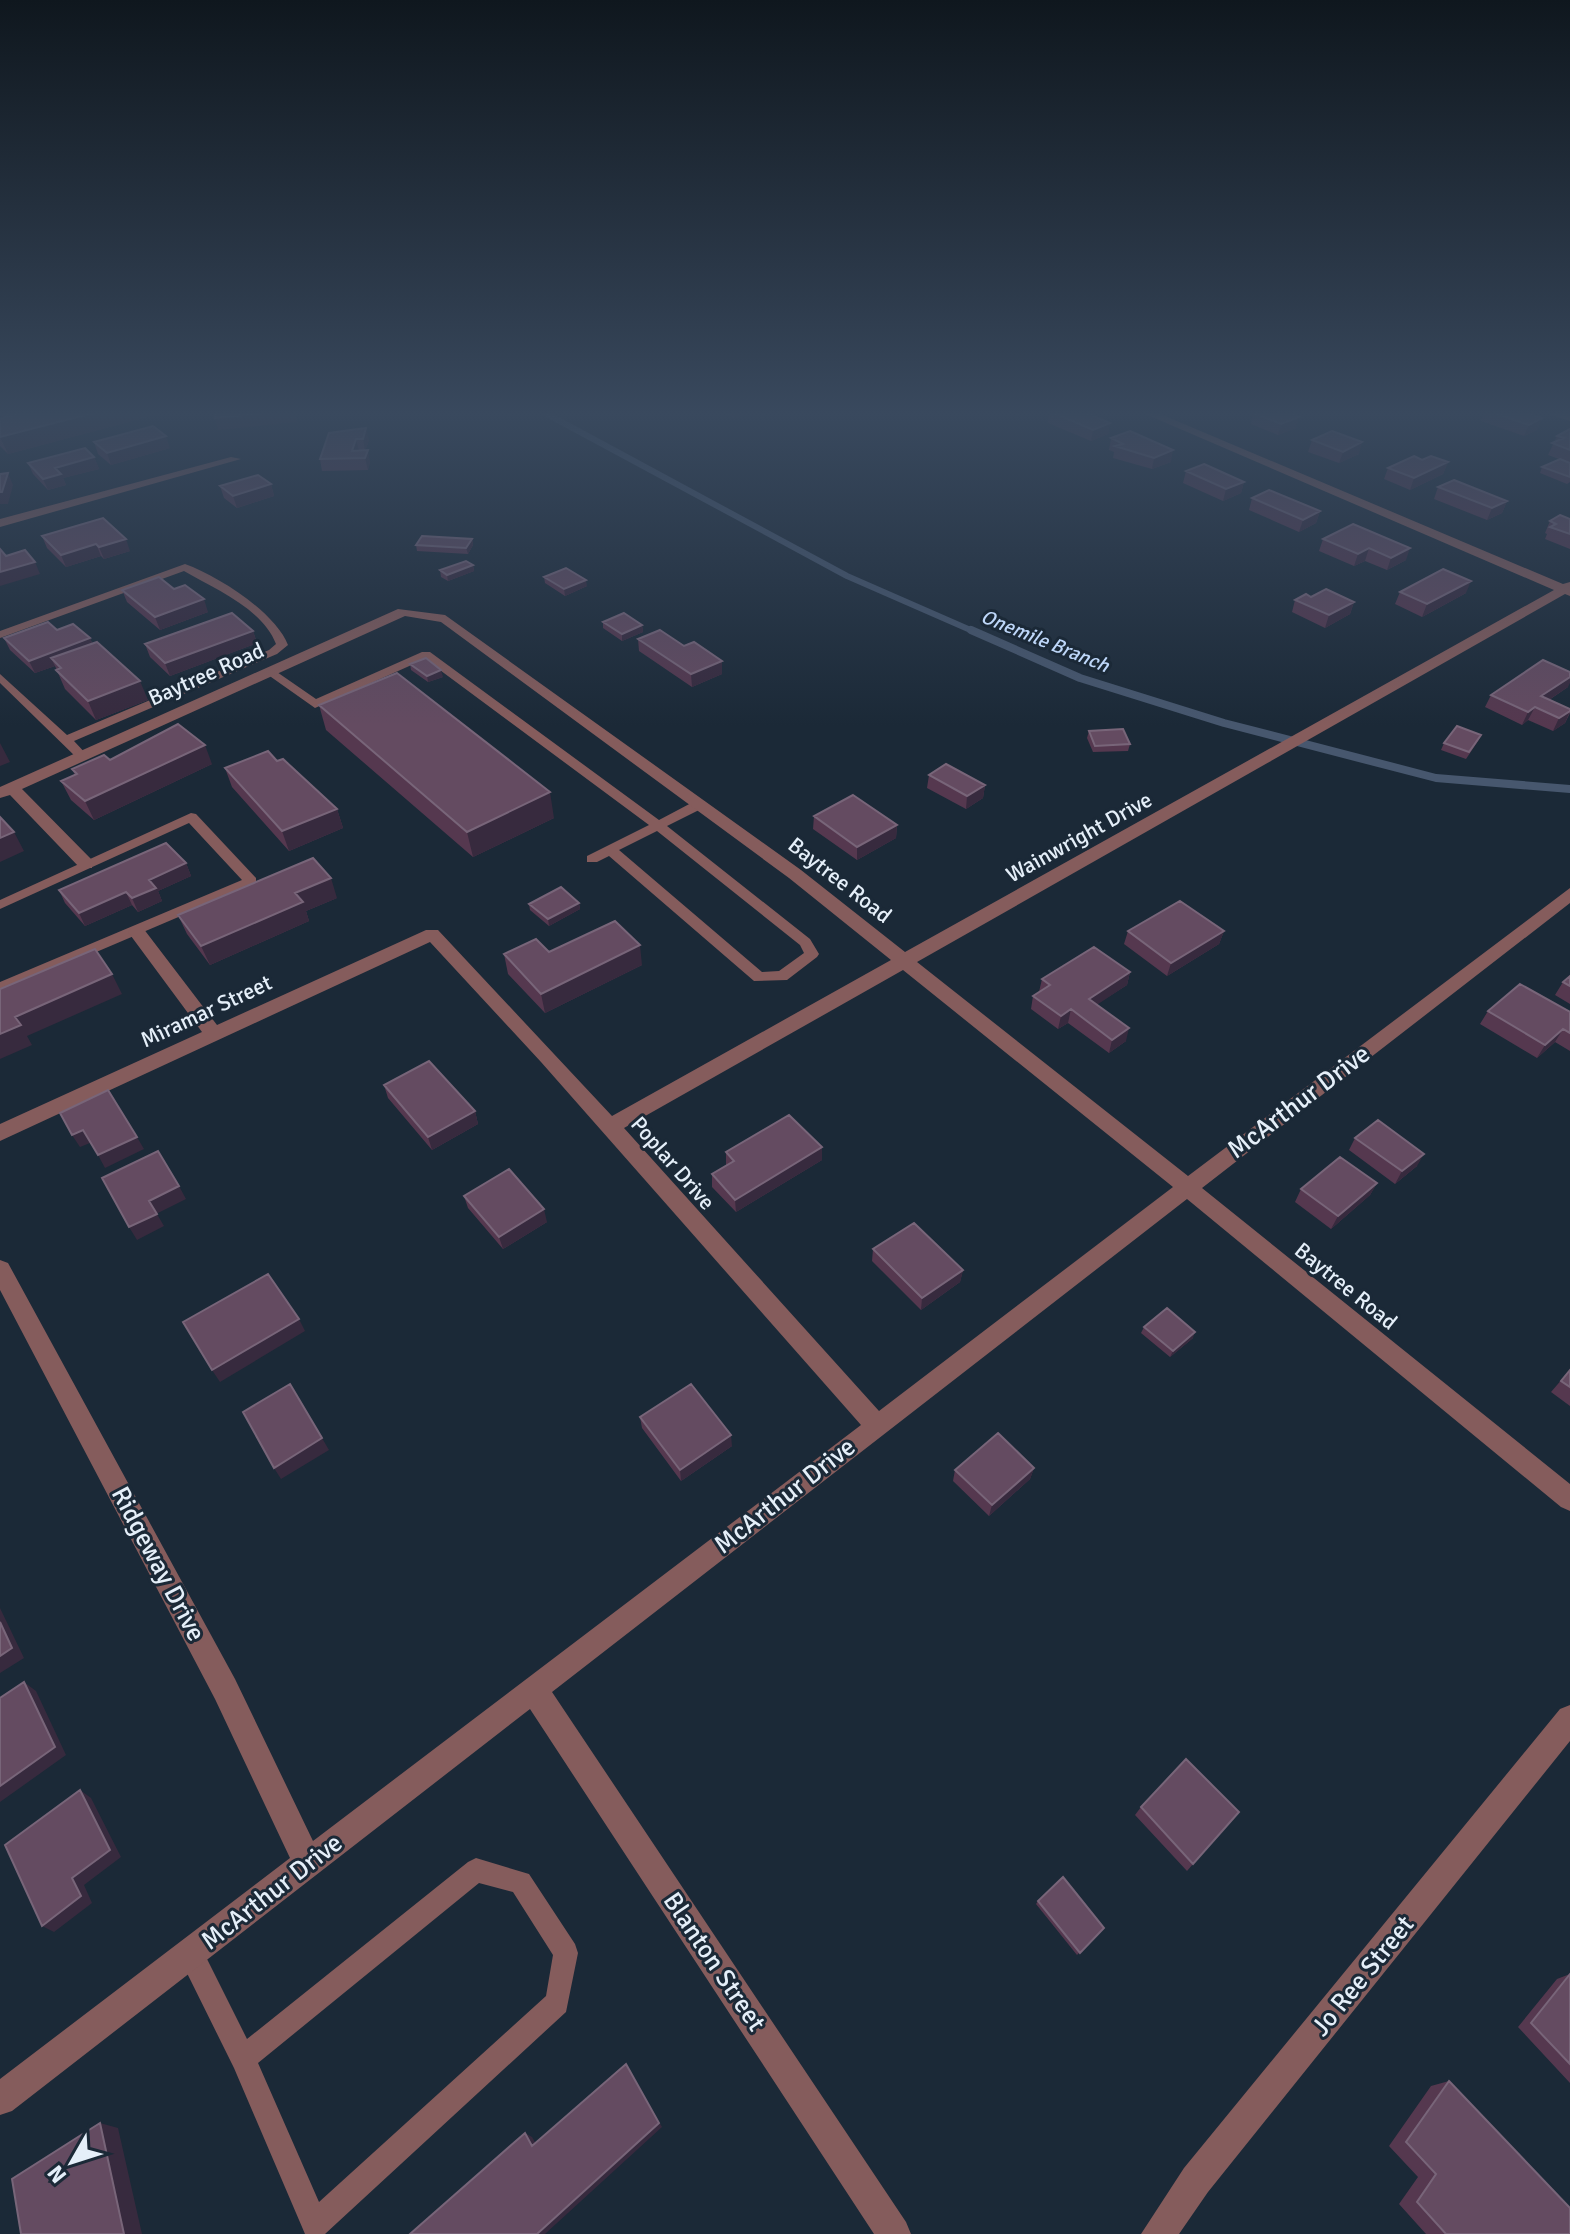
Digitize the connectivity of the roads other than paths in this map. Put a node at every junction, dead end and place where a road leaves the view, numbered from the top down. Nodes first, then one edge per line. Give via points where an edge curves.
1 (21, 517) edge
2 (1397, 517) edge
3 (0, 523) edge
4 (1568, 589) edge
5 (0, 635) edge
6 (270, 672) junction
7 (0, 677) edge
8 (66, 740) junction
9 (82, 756) junction
10 (6, 790) edge
11 (700, 804) junction
12 (659, 826) junction
13 (611, 850) junction
14 (592, 859) dead end
15 (86, 864) junction
16 (1570, 894) edge
17 (0, 905) edge
18 (137, 932) junction
19 (432, 934) joint
20 (903, 959) junction
21 (0, 988) edge
22 (213, 1034) junction
23 (609, 1127) junction
24 (0, 1133) edge
25 (1187, 1187) junction
26 (0, 1269) edge
27 (877, 1426) junction
28 (1570, 1499) edge
29 (534, 1690) junction
30 (1570, 1719) edge
31 (308, 1864) junction
32 (191, 1954) junction
33 (243, 2059) junction
34 (0, 2099) edge
35 (313, 2229) edge
36 (894, 2234) edge
37 (1158, 2234) edge

1 - 3 street
2 - 4 street
4 - 20 street, Wainwright Drive
5 - 8 lane via 185,567 253,610 281,637 282,645 273,652
6 - 9 street, Baytree Road
6 - 11 street, Baytree Road via 403,612 445,619
6 - 12 lane via 315,704 426,654
7 - 8 lane
8 - 9 lane
9 - 10 street, Baytree Road
10 - 15 street
11 - 12 lane
11 - 20 street, Baytree Road
12 - 13 lane
12 - 13 lane via 805,942 812,954 782,976 759,977
13 - 14 lane
15 - 17 lane
15 - 18 lane via 191,817 251,881
16 - 25 street, McArthur Drive
18 - 21 lane
18 - 22 street
19 - 22 street, Miramar Street
19 - 23 street, Poplar Drive
20 - 23 street, Wainwright Drive
20 - 25 street, Baytree Road
22 - 24 street, Miramar Street
23 - 27 street, Poplar Drive
25 - 27 street, McArthur Drive
25 - 28 street, Baytree Road
26 - 31 street, Ridgeway Drive via 225,1689
27 - 29 street, McArthur Drive
29 - 31 street, McArthur Drive
29 - 36 street, Blanton Street
30 - 37 street, Jo Ree Street via 1196,2180
31 - 32 street, McArthur Drive
32 - 33 lane
32 - 34 street, McArthur Drive
33 - 35 lane
33 - 35 lane via 476,1870 521,1882 566,1953 557,2003

